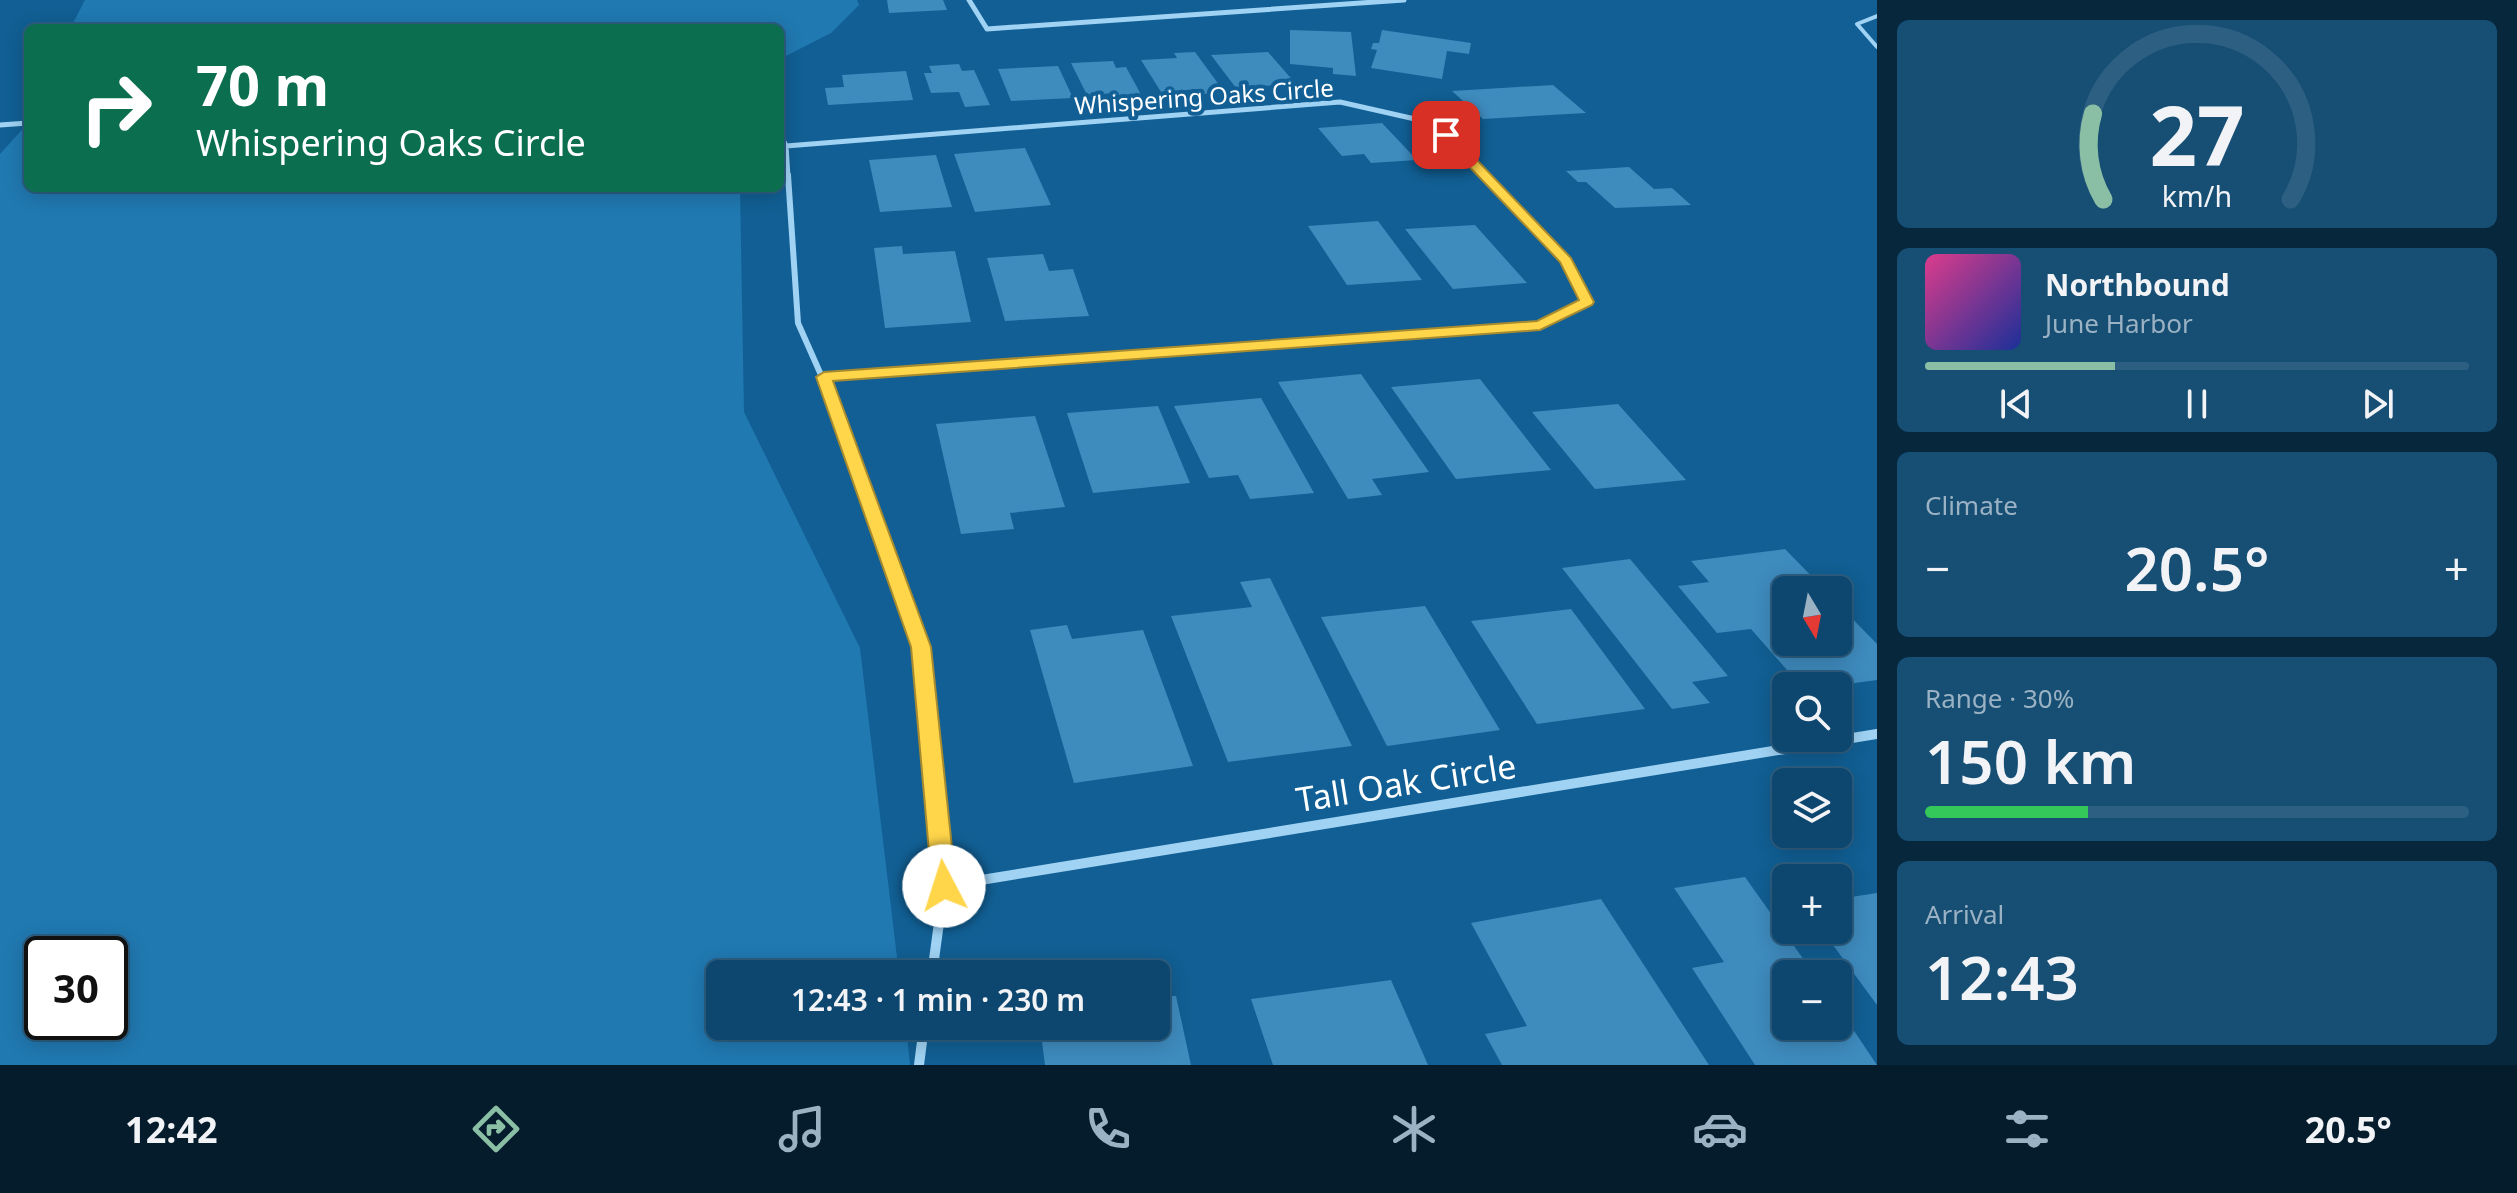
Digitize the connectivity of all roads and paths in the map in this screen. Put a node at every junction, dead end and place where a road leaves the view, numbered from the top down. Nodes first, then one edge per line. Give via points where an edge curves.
1 (969, 0) edge
2 (1404, 0) edge
3 (1877, 16) edge
4 (1877, 47) edge
5 (24, 123) edge
6 (0, 125) edge
7 (784, 142) edge
8 (786, 146) junction
9 (824, 377) junction
10 (1877, 734) edge
11 (944, 886) junction
12 (934, 960) edge
13 (922, 1040) edge
14 (919, 1065) edge

1 - 2 street via 987,29
3 - 4 lane via 1857,24
5 - 6 street
7 - 8 street
8 - 9 street via 798,323
8 - 9 street, Whispering Oaks Circle via 1340,102 1415,119 1446,135 1566,261 1587,302 1540,325
9 - 11 street via 921,647
10 - 11 street, Tall Oak Circle
11 - 12 street
13 - 14 street

